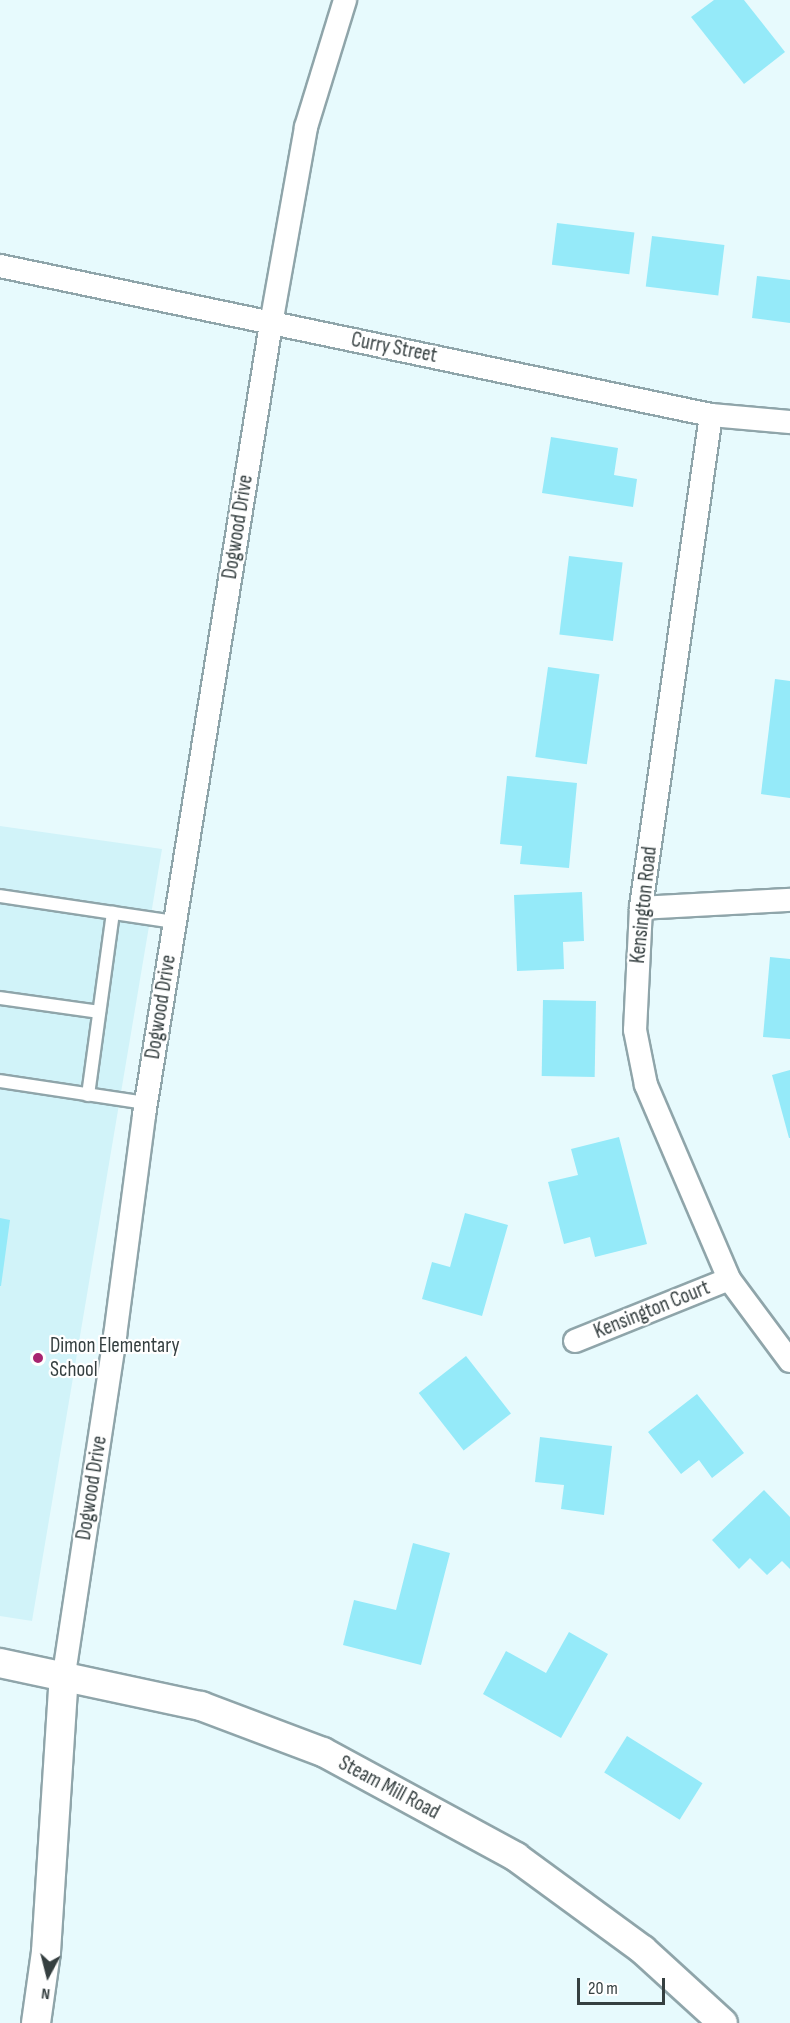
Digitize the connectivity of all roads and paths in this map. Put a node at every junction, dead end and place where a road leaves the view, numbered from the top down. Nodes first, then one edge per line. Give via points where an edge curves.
1 (345, 0) edge
2 (0, 267) edge
3 (271, 324) junction
4 (711, 415) junction
5 (790, 422) edge
6 (0, 896) edge
7 (790, 900) edge
8 (641, 908) junction
9 (113, 913) junction
10 (175, 922) junction
11 (0, 998) edge
12 (99, 1012) junction
13 (0, 1081) edge
14 (88, 1095) junction
15 (146, 1103) junction
16 (729, 1279) junction
17 (575, 1341) dead end
18 (790, 1361) edge
19 (0, 1663) edge
20 (64, 1674) junction
21 (36, 2023) edge
22 (723, 2023) edge

1 - 3 street, Dogwood Drive via 306,127
2 - 3 street, Curry Street
3 - 4 street, Curry Street
3 - 10 street, Dogwood Drive
4 - 5 street, Curry Street
4 - 8 street, Kensington Road
6 - 9 lane
7 - 8 street
8 - 16 street, Kensington Road via 635,1030 646,1085
9 - 10 lane
9 - 12 lane
10 - 15 street, Dogwood Drive
11 - 12 lane
12 - 14 lane
13 - 14 lane
14 - 15 lane
15 - 20 street, Dogwood Drive via 116,1336
16 - 17 street, Kensington Court
16 - 18 street, Kensington Road
19 - 20 street, Steam Mill Road
20 - 21 street, Dogwood Drive via 46,1952
20 - 22 street, Steam Mill Road via 201,1706 323,1752 516,1857 643,1950

